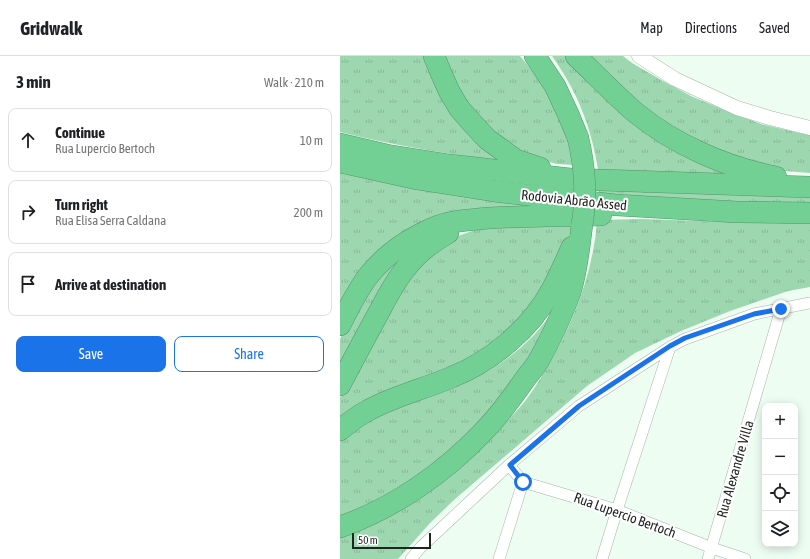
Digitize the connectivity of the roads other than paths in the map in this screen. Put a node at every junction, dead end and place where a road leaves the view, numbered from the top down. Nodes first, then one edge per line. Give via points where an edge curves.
1 (434, 56) edge
2 (576, 56) edge
3 (639, 56) edge
4 (535, 58) edge
5 (810, 128) edge
6 (340, 144) edge
7 (340, 162) edge
8 (571, 179) junction
9 (810, 185) edge
10 (737, 212) junction
11 (810, 213) edge
12 (488, 218) junction
13 (582, 225) junction
14 (808, 304) edge
15 (781, 309) junction
16 (340, 325) edge
17 (670, 346) junction
18 (340, 385) edge
19 (340, 430) edge
20 (510, 465) junction
21 (523, 482) junction
22 (617, 510) junction
23 (340, 527) edge
24 (712, 548) junction
25 (411, 559) edge
26 (499, 559) edge
27 (602, 559) edge
28 (708, 559) edge
29 (745, 559) edge

1 - 8 highway via 459,108 487,139 516,160
2 - 9 highway via 652,125 688,146 707,156 755,173
3 - 5 street via 675,79 737,108
4 - 13 highway, bridge via 555,86 578,138 585,182
6 - 8 highway, Rodovia Abrão Assed via 450,166
7 - 10 highway, Rodovia Abrão Assed via 410,178 494,191 616,205
8 - 9 highway, Rodovia Abrão Assed
10 - 11 highway, Rodovia Abrão Assed
10 - 12 highway
12 - 16 highway via 439,226 398,248 368,276
12 - 18 highway via 442,236 420,252 406,267 389,293
13 - 19 highway via 550,292 521,331 504,347 468,370 366,411
13 - 23 highway via 577,266 556,329 538,362 511,398 484,431 424,483 375,512
14 - 15 street
15 - 17 street via 754,314 685,338
15 - 24 street, Rua Alexandre Villa
17 - 20 street via 579,406
17 - 22 street
20 - 21 street
20 - 25 street
21 - 22 street, Rua Lupercio Bertoch
21 - 26 street
22 - 24 street, Rua Lupercio Bertoch
22 - 27 street
24 - 28 street, Rua Alexandre Villa
24 - 29 street, Rua Lupercio Bertoch

